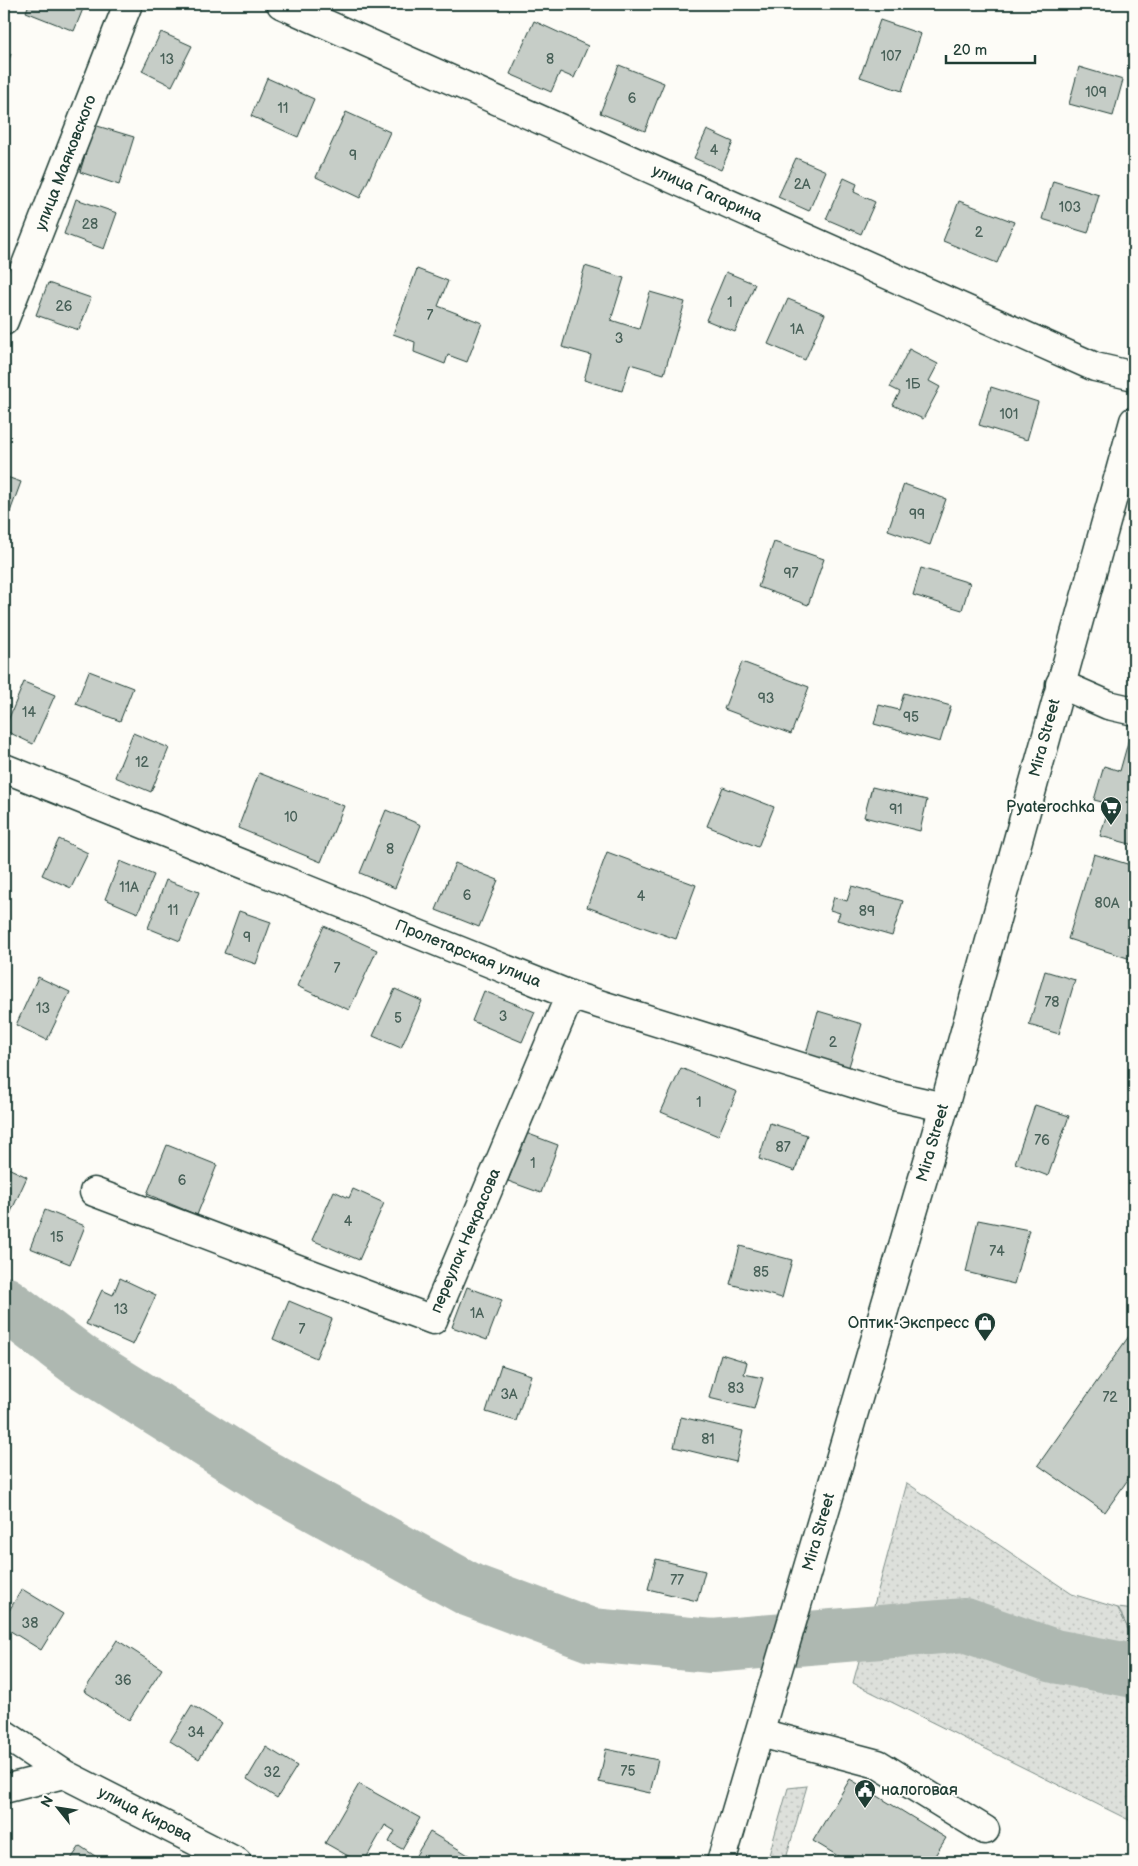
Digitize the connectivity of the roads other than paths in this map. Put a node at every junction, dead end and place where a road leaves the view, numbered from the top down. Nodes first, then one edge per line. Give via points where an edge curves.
1 (128, 4) edge
2 (281, 4) edge
3 (4, 321) edge
4 (1134, 376) edge
5 (1134, 421) edge
6 (1060, 684) junction
7 (1134, 711) edge
8 (4, 768) edge
9 (570, 995) junction
10 (944, 1107) junction
11 (94, 1192) dead end
12 (760, 1733) junction
13 (4, 1734) edge
14 (64, 1774) junction
15 (4, 1789) edge
16 (985, 1830) dead end
17 (237, 1862) edge
18 (721, 1862) edge

1 - 3 street, улица Маяковского
2 - 4 street, улица Гагарина via 1095,367
5 - 6 street, Mira Street
6 - 7 street via 1108,705
6 - 10 street, Mira Street
8 - 9 street, Пролетарская улица
9 - 10 street, Пролетарская улица via 894,1096
9 - 11 street, переулок Некрасова via 433,1320
10 - 12 street, Mira Street
12 - 16 street via 878,1764
12 - 18 street, Mira Street
13 - 14 street, улица Кирова
14 - 15 street
14 - 17 street, улица Кирова

